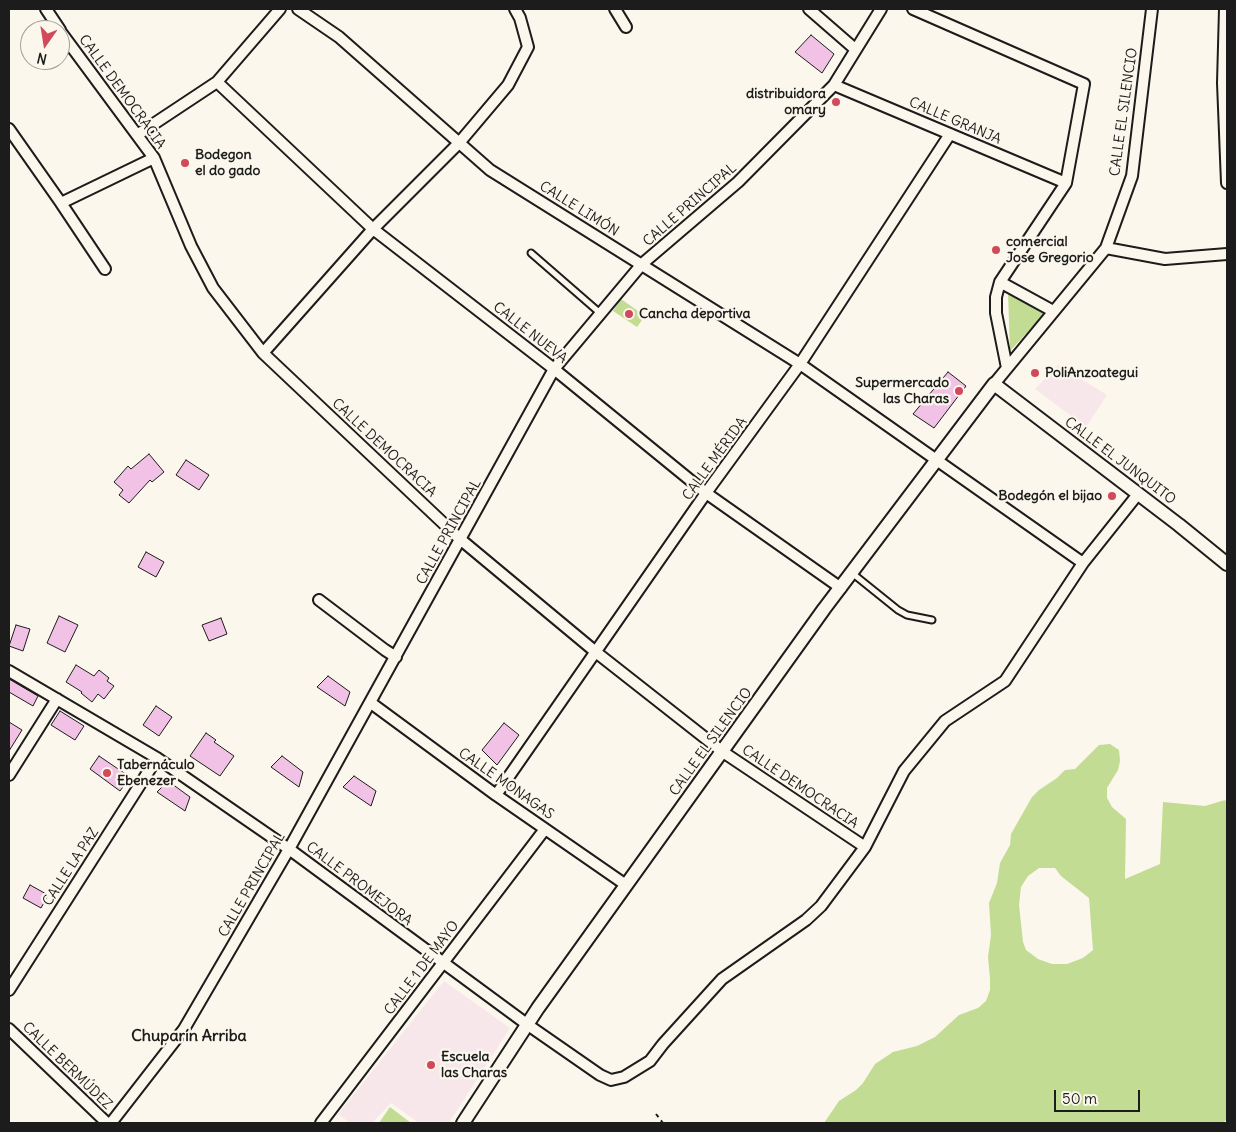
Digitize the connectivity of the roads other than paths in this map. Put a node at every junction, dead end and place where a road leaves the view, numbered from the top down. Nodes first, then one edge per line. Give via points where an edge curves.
1 (46, 9) edge
2 (280, 9) edge
3 (298, 9) edge
4 (515, 9) edge
5 (615, 9) edge
6 (809, 9) edge
7 (881, 9) edge
8 (912, 9) edge
9 (1152, 9) edge
10 (1225, 9) edge
11 (53, 20) edge
12 (626, 27) dead end
13 (70, 44) edge
14 (855, 49) junction
15 (217, 82) junction
16 (834, 85) junction
17 (9, 129) edge
18 (950, 134) junction
19 (137, 135) junction
20 (459, 143) junction
21 (154, 158) junction
22 (1066, 182) junction
23 (1227, 183) edge
24 (61, 203) junction
25 (373, 229) junction
26 (1106, 248) junction
27 (531, 253) dead end
28 (1227, 254) edge
29 (642, 264) junction
30 (105, 270) dead end
31 (1000, 282) junction
32 (1053, 312) junction
33 (600, 314) junction
34 (263, 353) junction
35 (800, 364) junction
36 (1007, 368) junction
37 (554, 369) junction
38 (994, 384) junction
39 (938, 460) junction
40 (706, 494) junction
41 (1138, 494) junction
42 (460, 539) junction
43 (1083, 563) junction
44 (1227, 564) edge
45 (852, 573) junction
46 (841, 588) junction
47 (320, 600) dead end
48 (932, 620) dead end
49 (597, 653) junction
50 (396, 656) junction
51 (9, 671) edge
52 (58, 699) junction
53 (370, 703) junction
54 (722, 752) junction
55 (157, 758) junction
56 (9, 776) edge
57 (496, 795) junction
58 (545, 828) junction
59 (864, 847) junction
60 (289, 849) junction
61 (626, 886) junction
62 (443, 964) junction
63 (9, 990) edge
64 (528, 1025) junction
65 (9, 1029) edge
66 (107, 1123) edge
67 (111, 1123) edge
68 (321, 1123) edge
69 (463, 1123) edge

1 - 11 street, CALLE DEMOCRACIA
2 - 15 street
3 - 20 street, CALLE LIMÓN via 339,37
4 - 20 street via 528,46 508,85
5 - 12 street
6 - 14 street
7 - 14 street, CALLE PRINCIPAL
8 - 22 street via 1084,84
9 - 26 street, CALLE EL SILENCIO via 1132,176
10 - 23 street via 1223,82
13 - 19 street, CALLE DEMOCRACIA
14 - 16 street, CALLE PRINCIPAL
15 - 19 street
15 - 25 street, CALLE NUEVA
16 - 18 street, CALLE GRANJA
16 - 29 street, CALLE PRINCIPAL via 738,182
17 - 24 street
18 - 22 street, CALLE GRANJA
18 - 35 street, CALLE MÉRIDA
19 - 21 street, CALLE DEMOCRACIA
20 - 25 street
20 - 29 street, CALLE LIMÓN via 490,170
21 - 24 street
21 - 34 street, CALLE DEMOCRACIA via 213,288
22 - 31 street
24 - 30 street
25 - 34 street
25 - 37 street, CALLE NUEVA
26 - 28 street via 1165,259
26 - 32 street, CALLE EL SILENCIO
27 - 33 lane
29 - 33 street, CALLE PRINCIPAL
29 - 35 street, CALLE LIMÓN
31 - 32 street
31 - 36 street via 996,313
32 - 36 street, CALLE EL SILENCIO
33 - 37 street, CALLE PRINCIPAL
34 - 42 street, CALLE DEMOCRACIA
35 - 39 street, CALLE LIMÓN
35 - 40 street, CALLE MÉRIDA
36 - 38 street, CALLE EL SILENCIO
37 - 40 street, CALLE NUEVA
37 - 42 street, CALLE PRINCIPAL
38 - 39 street, CALLE EL SILENCIO
38 - 41 street, CALLE EL JUNQUITO
39 - 43 street, CALLE LIMÓN
39 - 45 street, CALLE EL SILENCIO
40 - 46 street, CALLE NUEVA
40 - 49 street, CALLE MÉRIDA
41 - 43 street
41 - 44 street, CALLE EL JUNQUITO
42 - 49 street, CALLE DEMOCRACIA
42 - 50 street, CALLE PRINCIPAL
43 - 59 street via 1005,681 945,721 904,771
45 - 46 street, CALLE EL SILENCIO
45 - 48 lane via 903,612
46 - 54 street, CALLE EL SILENCIO
47 - 50 street
49 - 54 street, CALLE DEMOCRACIA
49 - 57 street, CALLE MÉRIDA
50 - 53 street, CALLE PRINCIPAL
51 - 52 street, CALLE PROMEJORA
52 - 55 street, CALLE PROMEJORA
52 - 56 street
53 - 57 street, CALLE MONAGAS
53 - 60 street, CALLE PRINCIPAL
54 - 59 street, CALLE DEMOCRACIA
54 - 61 street, CALLE EL SILENCIO
55 - 60 street, CALLE PROMEJORA
55 - 63 street, CALLE LA PAZ
57 - 58 street, CALLE MONAGAS
58 - 61 street, CALLE MONAGAS
58 - 62 street, CALLE 1 DE MAYO
59 - 64 street, CALLE PROMEJORA via 821,906 722,979 650,1061 624,1077 611,1080 600,1075
60 - 62 street, CALLE PROMEJORA
60 - 67 street, CALLE PRINCIPAL via 184,1029
61 - 64 street, CALLE EL SILENCIO
62 - 64 street, CALLE PROMEJORA
62 - 68 street, CALLE 1 DE MAYO
64 - 69 street, CALLE EL SILENCIO
65 - 66 street, CALLE BERMÚDEZ

